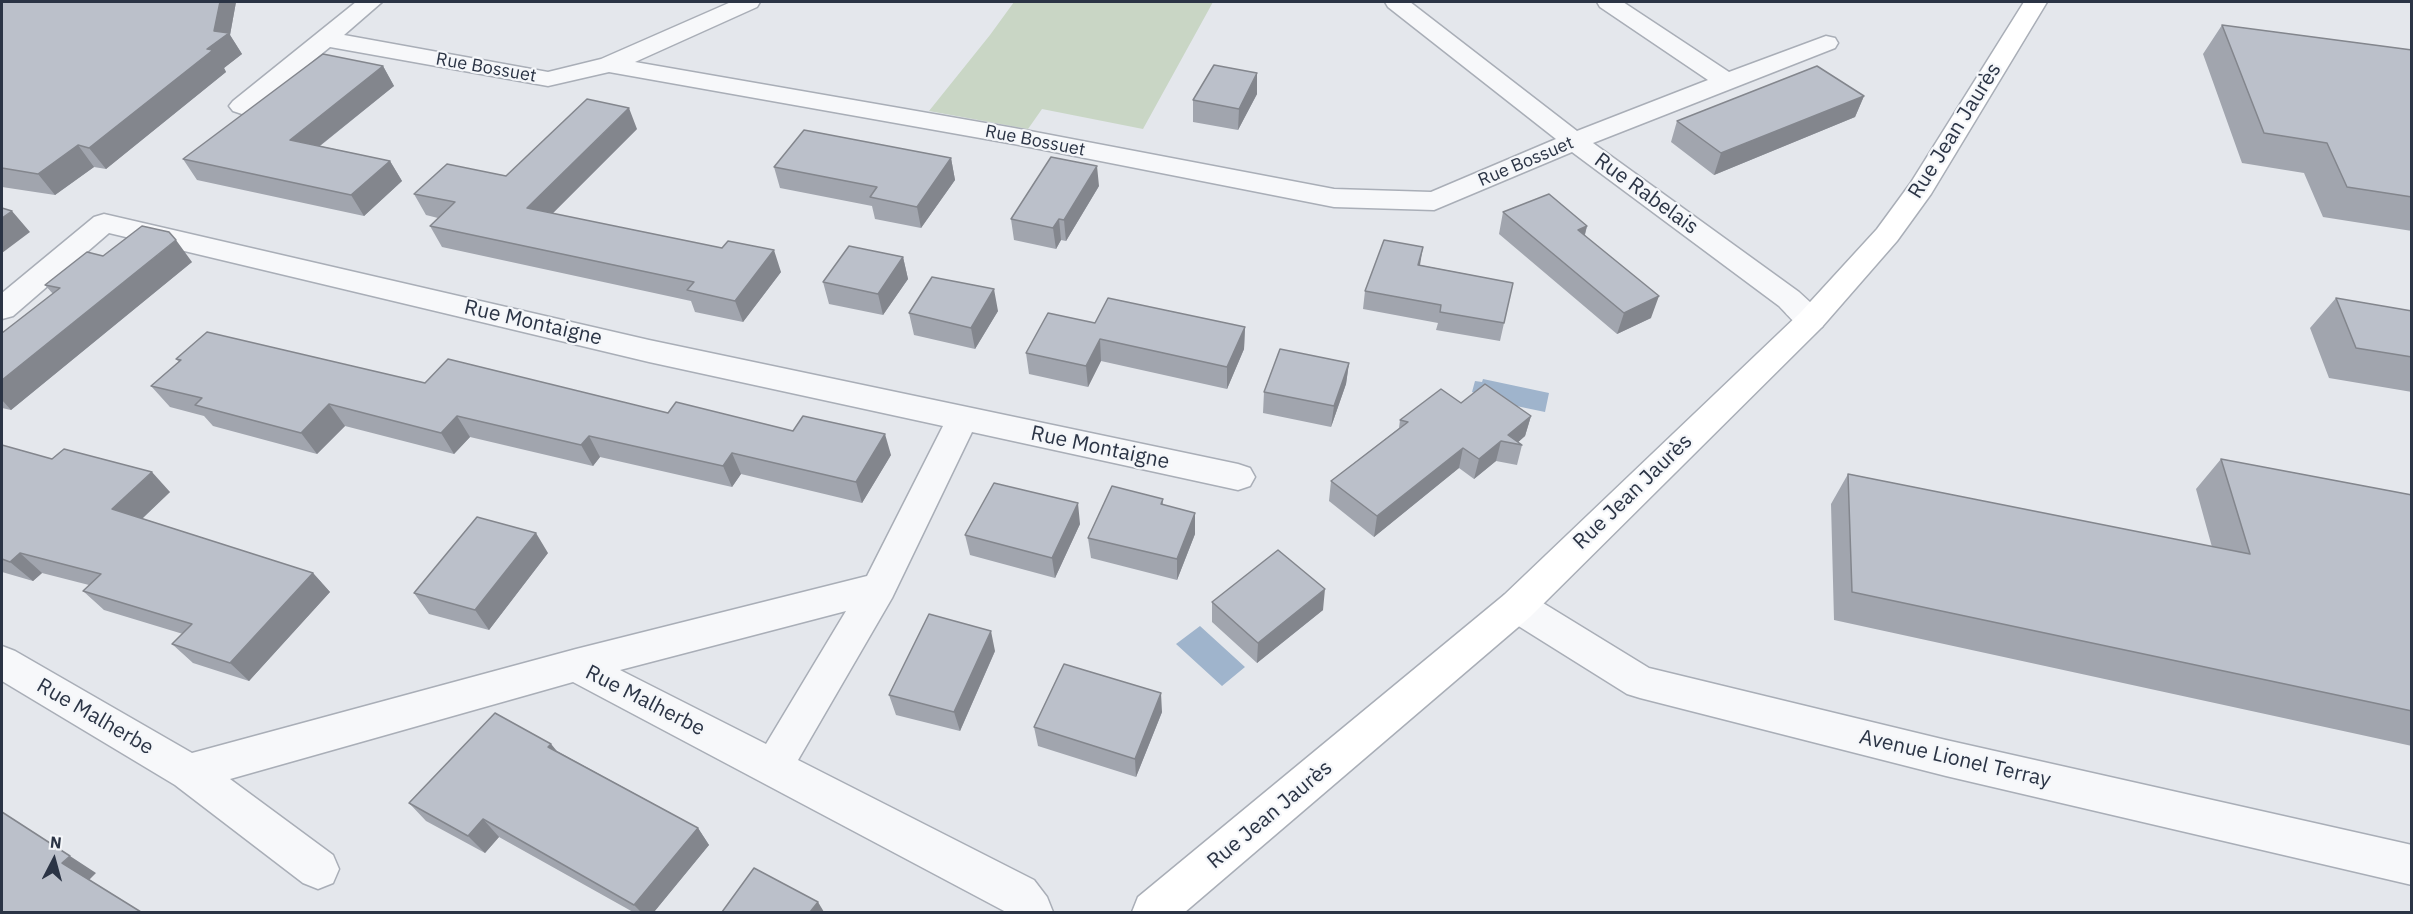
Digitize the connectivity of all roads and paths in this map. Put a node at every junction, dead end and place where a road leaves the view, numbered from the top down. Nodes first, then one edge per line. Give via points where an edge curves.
1 (370, 2) edge
2 (749, 2) edge
3 (1396, 2) edge
4 (1608, 2) edge
5 (2035, 2) edge
6 (326, 39) junction
7 (1826, 43) dead end
8 (609, 65) junction
9 (1727, 82) junction
10 (242, 106) dead end
11 (1574, 141) junction
12 (2, 309) edge
13 (1811, 320) junction
14 (963, 418) junction
15 (1238, 477) dead end
16 (879, 588) junction
17 (1517, 606) junction
18 (2, 662) edge
19 (576, 665) junction
20 (773, 767) junction
21 (189, 772) junction
22 (2412, 865) edge
23 (318, 869) dead end
24 (1032, 912) edge
25 (1153, 912) edge

1 - 6 street
2 - 8 street
3 - 11 street, Rue Rabelais
4 - 9 street
5 - 13 main road, Rue Jean Jaurès via 1921,188 1894,226
6 - 8 street, Rue Bossuet via 548,79
6 - 10 street
7 - 9 street, Rue Bossuet
8 - 11 street, Rue Bossuet via 1014,136 1334,198 1434,201
9 - 11 street, Rue Bossuet
11 - 13 street, Rue Rabelais via 1789,299
12 - 14 street, Rue Montaigne via 104,223 649,351
13 - 17 main road, Rue Jean Jaurès
14 - 15 street, Rue Montaigne
14 - 16 street
16 - 19 street
16 - 20 street
17 - 22 street, Avenue Lionel Terray via 1640,682 1946,758
17 - 25 main road, Rue Jean Jaurès
18 - 21 street, Rue Malherbe
19 - 20 street, Rue Malherbe
19 - 21 street, Rue Malherbe
20 - 24 street, Rue Malherbe via 1019,895
21 - 23 street, Rue Malherbe

